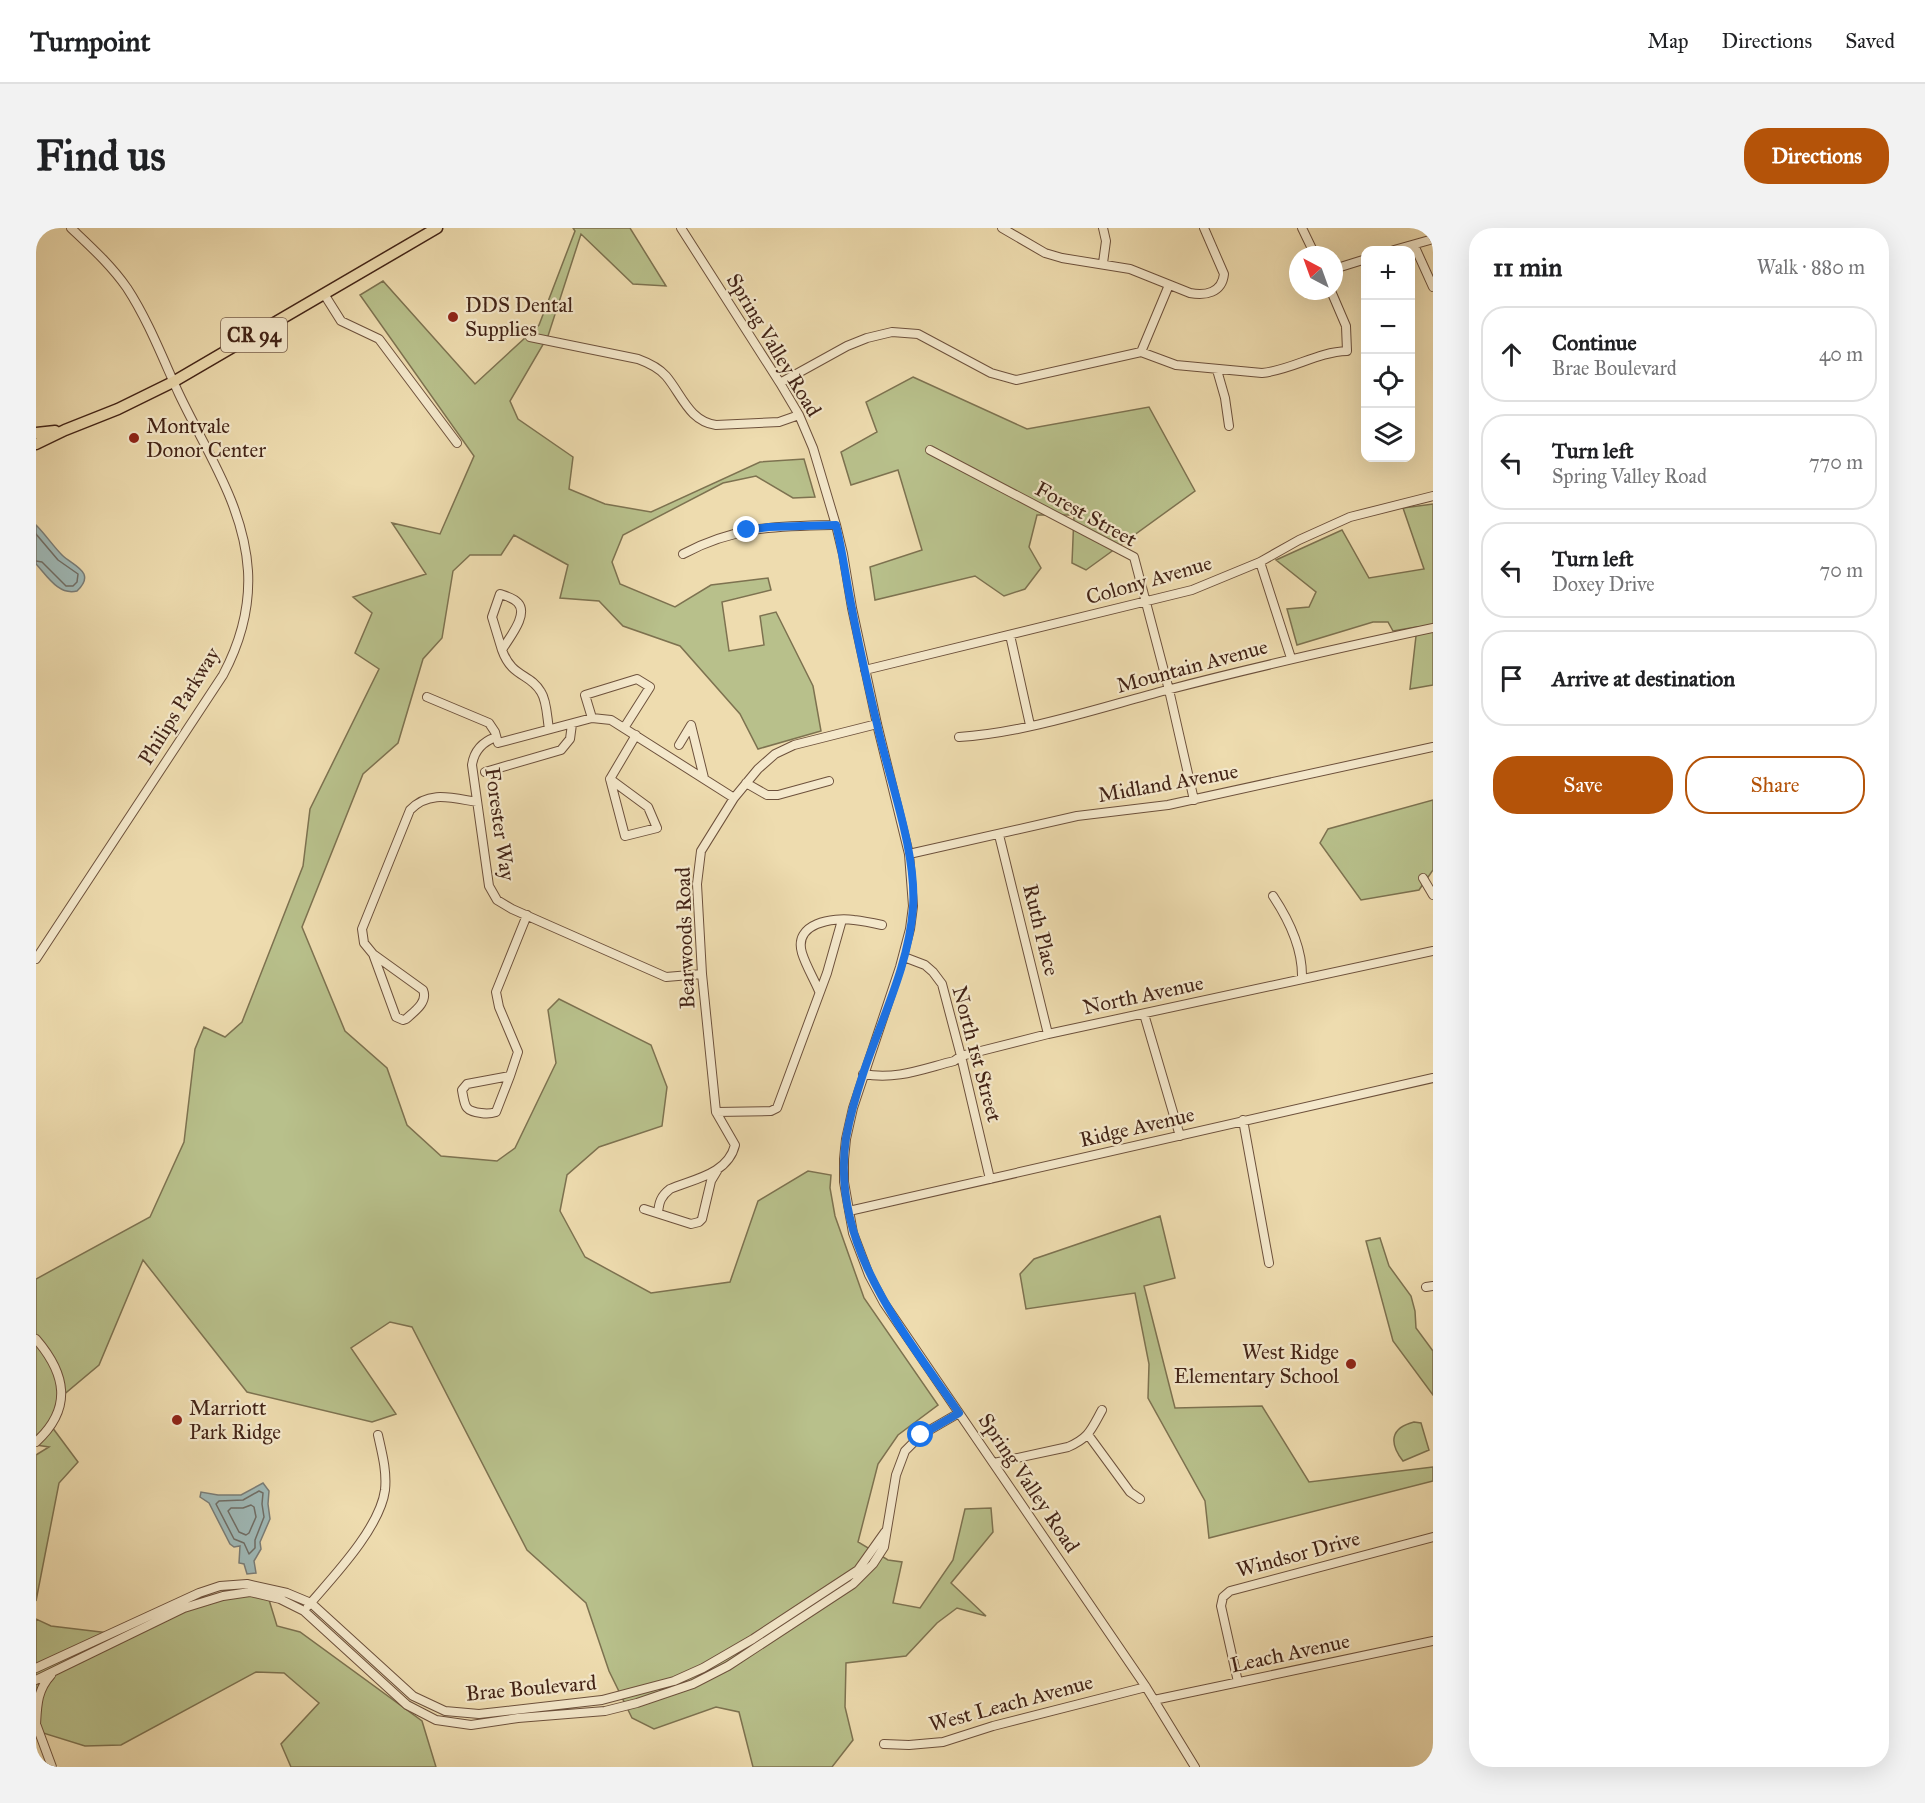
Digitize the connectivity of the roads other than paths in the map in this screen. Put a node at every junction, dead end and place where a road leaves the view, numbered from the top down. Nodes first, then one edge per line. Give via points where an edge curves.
1 (72, 228) edge
2 (436, 228) edge
3 (681, 228) edge
4 (1002, 228) edge
5 (1103, 228) edge
6 (1204, 228) edge
7 (1302, 228) edge
8 (1433, 239) edge
9 (1414, 245) junction
10 (1311, 246) edge
11 (1410, 246) edge
12 (1361, 260) edge
13 (1103, 263) junction
14 (1343, 266) edge
15 (1169, 285) junction
16 (1433, 287) edge
17 (324, 294) junction
18 (1335, 300) edge
19 (530, 337) dead end
20 (1141, 352) junction
21 (1217, 370) junction
22 (173, 382) junction
23 (780, 383) junction
24 (799, 415) junction
25 (1228, 426) dead end
26 (65, 430) junction
27 (36, 433) edge
28 (457, 443) dead end
29 (36, 444) edge
30 (930, 450) dead end
31 (1433, 496) edge
32 (836, 525) junction
33 (683, 554) dead end
34 (1260, 562) junction
35 (1144, 603) junction
36 (1433, 628) edge
37 (1010, 635) junction
38 (502, 650) junction
39 (1291, 658) junction
40 (865, 670) junction
41 (1168, 690) junction
42 (426, 697) dead end
43 (592, 718) junction
44 (572, 724) junction
45 (877, 724) junction
46 (1030, 725) junction
47 (624, 728) junction
48 (549, 729) junction
49 (636, 735) junction
50 (496, 737) junction
51 (959, 737) dead end
52 (679, 745) dead end
53 (1433, 747) edge
54 (485, 772) dead end
55 (704, 778) junction
56 (610, 779) junction
57 (830, 781) dead end
58 (746, 783) junction
59 (734, 798) junction
60 (1194, 800) junction
61 (477, 802) junction
62 (999, 835) junction
63 (909, 854) junction
64 (1423, 878) dead end
65 (1433, 895) edge
66 (1273, 896) dead end
67 (527, 915) junction
68 (842, 920) junction
69 (882, 925) dead end
70 (1433, 951) edge
71 (373, 954) junction
72 (904, 957) junction
73 (36, 959) edge
74 (702, 974) junction
75 (1302, 979) junction
76 (819, 991) junction
77 (1144, 1014) junction
78 (1048, 1034) junction
79 (961, 1056) junction
80 (863, 1074) junction
81 (510, 1076) junction
82 (1433, 1078) edge
83 (716, 1112) junction
84 (1243, 1120) junction
85 (1179, 1136) junction
86 (718, 1169) junction
87 (990, 1179) junction
88 (644, 1209) dead end
89 (849, 1211) junction
90 (658, 1213) junction
91 (1269, 1263) dead end
92 (36, 1339) edge
93 (1102, 1410) dead end
94 (959, 1413) junction
95 (378, 1435) dead end
96 (1089, 1436) junction
97 (36, 1442) edge
98 (994, 1463) junction
99 (1140, 1499) dead end
100 (889, 1527) junction
101 (1433, 1537) edge
102 (311, 1603) junction
103 (181, 1605) junction
104 (304, 1611) junction
105 (1433, 1641) edge
106 (36, 1668) edge
107 (55, 1671) junction
108 (36, 1680) edge
109 (1238, 1682) junction
110 (1146, 1687) junction
111 (1154, 1700) junction
112 (36, 1725) edge
113 (884, 1744) dead end
114 (52, 1767) edge
115 (1196, 1767) edge

1 - 22 street, Philips Parkway via 128,290
2 - 17 main road, CR 94
3 - 23 street, Spring Valley Road
4 - 13 street via 1045,253
5 - 13 street
6 - 15 street via 1224,274 1222,283 1215,290 1200,294
7 - 10 street
8 - 9 street
9 - 11 street
9 - 16 street
12 - 14 street
13 - 15 street
15 - 20 street
17 - 22 main road, CR 94
17 - 28 street via 341,321 379,339
18 - 21 street via 1346,326 1347,351 1330,351 1262,374
19 - 24 street via 648,362 665,375 690,411 707,423 779,422
20 - 21 street via 1176,365
20 - 23 street via 1016,381 991,373 918,334 892,332 847,346
21 - 25 street
22 - 26 main road, CR 94
22 - 73 street, Philips Parkway via 239,522 248,572 243,623 232,658 217,686
23 - 24 street, Spring Valley Road
24 - 32 street, Spring Valley Road
26 - 27 main road, CR 94
26 - 29 main road, CR 94
30 - 35 street, Forest Street via 1134,557
31 - 34 street, Colony Avenue via 1350,517
32 - 33 street via 747,530 710,540
32 - 40 street, Spring Valley Road
34 - 35 street, Colony Avenue via 1192,590
34 - 39 street
35 - 37 street, Colony Avenue
35 - 41 street, Forest Street
36 - 39 street, Mountain Avenue
37 - 40 street, Colony Avenue
37 - 46 street
38 - 38 street via 521,617 521,609 515,600 500,594 492,617
38 - 48 street via 514,671 540,690
39 - 41 street, Mountain Avenue
40 - 45 street, Spring Valley Road
41 - 46 street, Mountain Avenue
41 - 60 street, Forest Street
42 - 50 street via 489,723
43 - 44 street, Forester Way
43 - 47 street via 611,720
43 - 47 street via 585,695 637,679 650,687
44 - 48 street, Forester Way
44 - 54 street via 570,739 561,750
45 - 58 street, Bearwoods Road via 794,745 775,754
45 - 63 street, Spring Valley Road
46 - 51 street, Mountain Avenue
47 - 49 street
48 - 50 street, Forester Way via 498,743
49 - 55 street
49 - 56 street
50 - 61 street, Forester Way via 482,744 473,758
52 - 55 street via 691,725
53 - 60 street, Midland Avenue
55 - 59 street
56 - 56 street via 625,836 657,828 648,807
57 - 58 street via 778,795 767,795
58 - 59 street, Bearwoods Road
59 - 74 street, Bearwoods Road via 699,859
60 - 62 street, Midland Avenue via 1077,816
61 - 67 street, Forester Way via 492,893 504,906
61 - 71 street via 431,797 410,810 363,928 364,943
62 - 63 street, Midland Avenue
62 - 78 street, Ruth Place
63 - 72 street, Spring Valley Road via 913,906
64 - 65 street
66 - 75 street via 1290,924
67 - 74 street, Forester Way via 666,977
67 - 81 street via 496,992 518,1052
68 - 69 street
68 - 76 street
68 - 76 street via 814,925 803,934 801,951
70 - 75 street, North Avenue
71 - 71 street via 396,1017 406,1019 423,1002 423,990
72 - 79 street, North 1st Street via 924,965 942,984
72 - 80 street, Spring Valley Road
74 - 83 street, Bearwoods Road
75 - 77 street, North Avenue
76 - 83 street via 777,1108
77 - 78 street, North Avenue
77 - 85 street
78 - 79 street, North Avenue
79 - 80 street, North Avenue via 895,1077
79 - 87 street, North 1st Street
80 - 89 street, Spring Valley Road via 846,1139 844,1182
81 - 81 street via 496,1112 468,1110 462,1090 467,1084
82 - 84 street, Ridge Avenue
83 - 86 street, Bearwoods Road via 735,1145 729,1159
84 - 85 street, Ridge Avenue
84 - 91 street
85 - 87 street, Ridge Avenue
86 - 90 street via 670,1189 660,1199
86 - 90 street, Bearwoods Road via 699,1222 691,1224
87 - 89 street, Ridge Avenue
88 - 90 street, Bearwoods Road
89 - 94 street, Spring Valley Road via 861,1255 884,1303
92 - 97 street via 53,1362 62,1394 56,1417
93 - 96 street
94 - 98 street, Spring Valley Road
94 - 100 street, Brae Boulevard via 921,1435 905,1451 896,1475
95 - 102 street via 386,1478 379,1511
96 - 98 street via 1068,1447
96 - 99 street via 1130,1492
98 - 110 street, Spring Valley Road
100 - 102 street, Brae Boulevard via 858,1570 732,1652 674,1681 602,1701 480,1714 445,1711 413,1696
100 - 104 street, Brae Boulevard via 884,1547 853,1584 748,1653 693,1684 605,1711 471,1725 436,1720 407,1705
101 - 109 street, Windsor Drive via 1223,1596 1221,1606
102 - 103 street, Brae Boulevard via 247,1584 220,1586
102 - 104 street
103 - 104 street, Brae Boulevard via 250,1592 280,1599
103 - 106 street, Brae Boulevard
103 - 107 street, Brae Boulevard
105 - 109 street, Leach Avenue
107 - 108 street, Brae Boulevard
107 - 112 street via 39,1693
109 - 111 street, Leach Avenue
110 - 111 street, Spring Valley Road
110 - 113 street, West Leach Avenue via 993,1725 943,1742
111 - 115 street, Spring Valley Road
112 - 114 street

